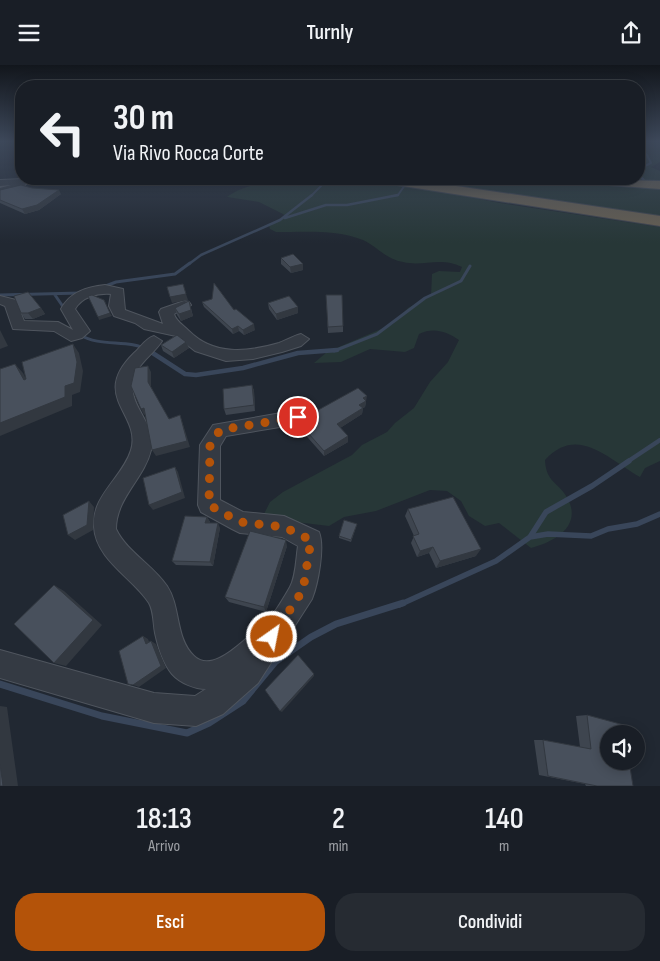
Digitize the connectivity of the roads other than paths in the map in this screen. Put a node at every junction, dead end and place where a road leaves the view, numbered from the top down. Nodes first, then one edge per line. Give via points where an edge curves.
1 (15, 182) edge
2 (0, 183) edge
3 (645, 184) edge
4 (19, 185) edge
5 (423, 185) edge
6 (660, 185) edge
7 (0, 191) edge
8 (660, 221) edge
9 (0, 300) edge
10 (184, 305) edge
11 (180, 332) junction
12 (154, 341) dead end
13 (271, 341) dead end
14 (298, 417) dead end
15 (272, 637) junction
16 (0, 663) edge

1 - 2 street
3 - 6 highway
4 - 7 street
5 - 8 highway
9 - 11 street via 11,303 18,326 58,327 71,336 82,331 68,309 70,303 109,289 118,293 116,303 120,314
10 - 11 street via 165,313 168,322 177,326
11 - 13 street via 207,351 228,356 287,346 301,339
12 - 15 street via 130,369 124,383 124,401 141,432 142,447 109,507 105,528 108,537 160,597 173,653 192,673 214,674 240,663
14 - 15 street via 220,430 210,445 209,505 240,522 284,527 311,540 303,590
15 - 16 street via 248,673 212,703 196,711 154,708

